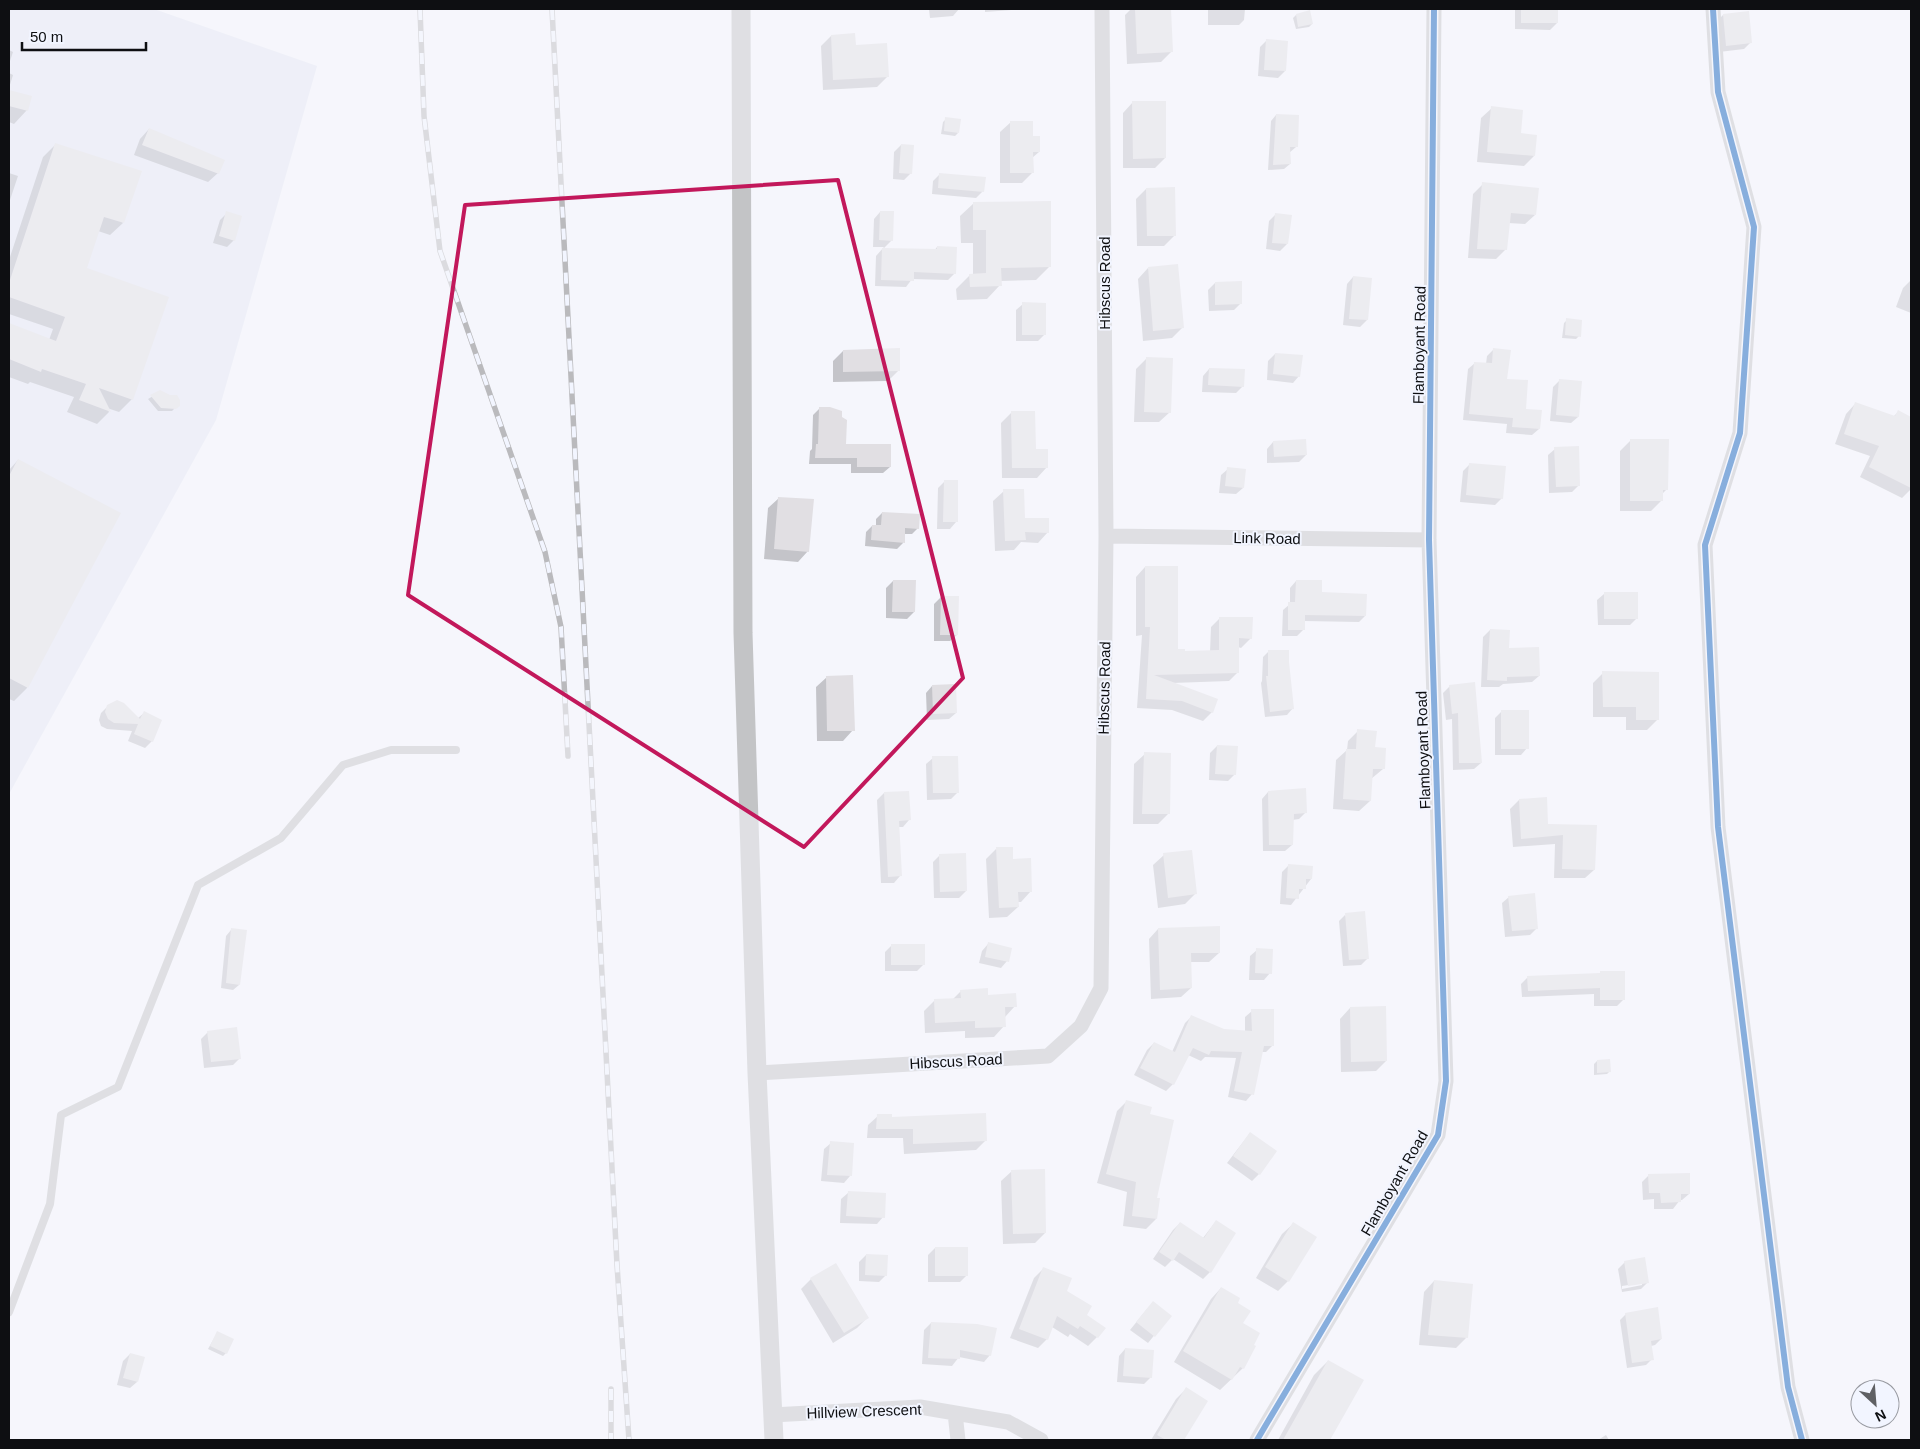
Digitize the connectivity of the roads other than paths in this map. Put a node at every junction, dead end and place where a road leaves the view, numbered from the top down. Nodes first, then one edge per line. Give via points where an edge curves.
1 (741, 9) edge
2 (1102, 9) edge
3 (1434, 9) edge
4 (1713, 9) edge
5 (1106, 536) junction
6 (1429, 540) junction
7 (456, 750) dead end
8 (756, 1073) junction
9 (9, 1312) edge
10 (955, 1413) junction
11 (772, 1415) junction
12 (774, 1440) edge
13 (958, 1440) edge
14 (1041, 1440) edge
15 (1257, 1440) edge
16 (1802, 1440) edge

1 - 8 street via 743,633
2 - 5 street, Hibscus Road
3 - 6 street, Flamboyant Road
4 - 16 street via 1718,92 1754,227 1740,433 1705,545 1718,827 1788,1387
5 - 6 street, Link Road
5 - 8 street, Hibscus Road via 1101,988 1082,1026 1048,1056
6 - 15 street, Flamboyant Road via 1446,1082 1438,1135
7 - 9 lane via 390,750 343,765 281,838 198,885 118,1087 61,1115 50,1204
8 - 11 street
10 - 11 street, Hillview Crescent via 920,1408
10 - 13 street
10 - 14 street, Hillview Crescent via 1008,1422
11 - 12 street

